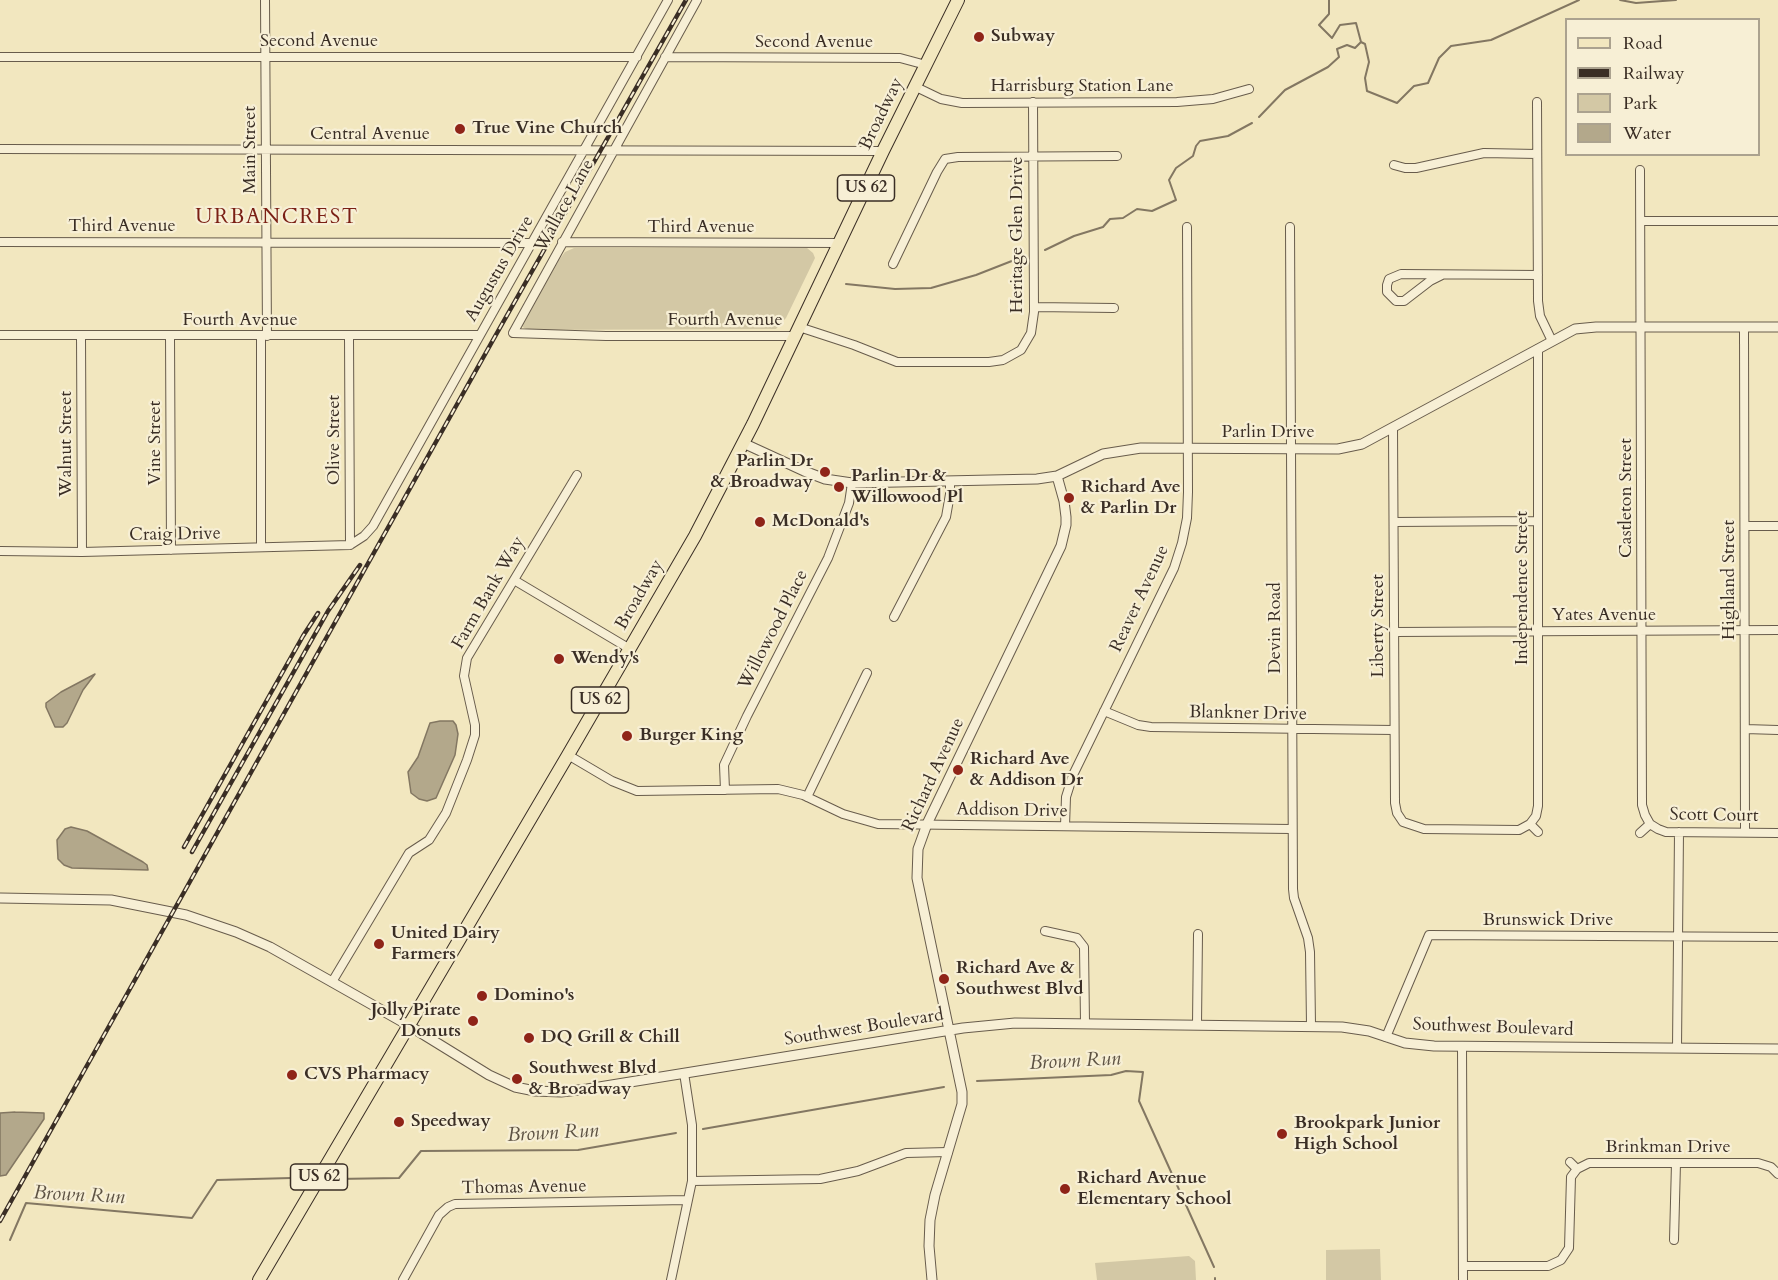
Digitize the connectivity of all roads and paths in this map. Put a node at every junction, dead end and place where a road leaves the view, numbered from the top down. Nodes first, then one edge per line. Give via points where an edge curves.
1 (265, 0) edge
2 (668, 0) edge
3 (697, 0) edge
4 (958, 0) edge
5 (0, 57) edge
6 (266, 57) junction
7 (637, 57) junction
8 (665, 57) junction
9 (926, 65) junction
10 (916, 87) junction
11 (1250, 89) dead end
12 (1033, 102) junction
13 (1538, 102) dead end
14 (0, 149) edge
15 (266, 150) junction
16 (585, 150) junction
17 (613, 150) junction
18 (883, 151) junction
19 (1537, 154) junction
20 (1033, 156) junction
21 (1117, 156) dead end
22 (1394, 165) dead end
23 (1640, 170) dead end
24 (1641, 221) junction
25 (1778, 221) edge
26 (1187, 227) dead end
27 (1290, 227) dead end
28 (0, 242) edge
29 (562, 242) junction
30 (266, 243) junction
31 (532, 243) junction
32 (840, 243) junction
33 (893, 264) dead end
34 (1538, 274) junction
35 (1442, 275) junction
36 (1034, 307) junction
37 (1114, 308) dead end
38 (1642, 327) junction
39 (1778, 327) edge
40 (1744, 328) junction
41 (797, 332) junction
42 (513, 333) joint
43 (81, 335) junction
44 (170, 335) junction
45 (480, 335) junction
46 (0, 336) edge
47 (264, 336) junction
48 (349, 336) junction
49 (1552, 341) junction
50 (1538, 349) junction
51 (1393, 428) junction
52 (743, 443) junction
53 (1188, 449) junction
54 (1291, 449) junction
55 (577, 474) dead end
56 (1057, 476) junction
57 (950, 481) junction
58 (852, 483) junction
59 (1538, 521) junction
60 (1394, 522) junction
61 (1745, 526) junction
62 (1778, 526) edge
63 (350, 545) junction
64 (261, 547) junction
65 (171, 550) junction
66 (0, 551) edge
67 (82, 552) junction
68 (514, 580) junction
69 (894, 617) dead end
70 (1778, 630) edge
71 (1539, 631) junction
72 (1642, 631) junction
73 (1745, 631) junction
74 (1394, 632) junction
75 (630, 649) junction
76 (867, 673) dead end
77 (1104, 711) junction
78 (1745, 729) junction
79 (1292, 730) junction
80 (1394, 730) junction
81 (1778, 730) edge
82 (568, 755) junction
83 (725, 790) junction
84 (807, 797) junction
85 (927, 824) junction
86 (1530, 824) junction
87 (1650, 824) junction
88 (1065, 826) junction
89 (1291, 829) junction
90 (1538, 832) dead end
91 (1679, 832) junction
92 (1745, 832) junction
93 (1641, 833) dead end
94 (1778, 833) edge
95 (0, 898) edge
96 (1045, 931) dead end
97 (1198, 934) dead end
98 (1678, 936) junction
99 (1778, 937) edge
100 (332, 982) junction
101 (1085, 1023) junction
102 (1197, 1024) junction
103 (408, 1025) junction
104 (1311, 1025) junction
105 (950, 1031) junction
106 (1386, 1037) junction
107 (1462, 1047) junction
108 (1677, 1048) junction
109 (1778, 1049) edge
110 (684, 1074) junction
111 (948, 1152) junction
112 (1570, 1162) dead end
113 (1676, 1163) junction
114 (1577, 1169) junction
115 (1777, 1170) edge
116 (692, 1181) junction
117 (687, 1200) junction
118 (1674, 1240) dead end
119 (1463, 1266) junction
120 (259, 1280) edge
121 (403, 1280) edge
122 (671, 1280) edge
123 (932, 1280) edge
124 (1463, 1280) edge

1 - 6 street, Main Street
2 - 7 street, Augustus Drive
3 - 8 street, Wallace Lane
4 - 9 main road, Broadway / US 62
5 - 6 street, Second Avenue
6 - 7 street, Second Avenue
6 - 15 street, Main Street
7 - 16 street, Augustus Drive
8 - 9 street, Second Avenue via 900,58
8 - 17 street, Wallace Lane
9 - 10 main road, Broadway / US 62
10 - 12 street, Harrisburg Station Lane via 951,102
10 - 18 main road, Broadway / US 62
11 - 12 street, Harrisburg Station Lane via 1192,101
12 - 20 street, Heritage Glen Drive
13 - 19 street
14 - 15 street, Central Avenue
15 - 16 street, Central Avenue
15 - 30 street, Main Street
16 - 17 street, Central Avenue
16 - 31 street, Augustus Drive
17 - 18 street, Central Avenue
17 - 29 street, Wallace Lane
18 - 32 main road, Broadway / US 62
19 - 22 street via 1484,153 1416,168
19 - 34 street
20 - 21 street
20 - 33 street via 945,159
20 - 36 street, Heritage Glen Drive
23 - 24 street, Castleton Street
24 - 25 street
24 - 38 street, Castleton Street
26 - 53 street, Reaver Avenue
27 - 54 street, Devin Road
28 - 30 street, Third Avenue
29 - 32 street, Third Avenue
29 - 42 street, Wallace Lane
30 - 31 street, Third Avenue
30 - 47 street, Main Street
31 - 45 street, Augustus Drive
32 - 41 main road, Broadway / US 62
34 - 35 street
34 - 49 street via 1540,316
35 - 35 street via 1394,276 1387,292 1396,302 1404,301
36 - 37 street
36 - 41 street, Heritage Glen Drive via 1031,333 1021,350 1003,360 988,362 897,362 854,345
38 - 40 street, Parlin Drive
38 - 49 street, Parlin Drive via 1584,327
38 - 72 street, Castleton Street
39 - 40 street, Parlin Drive
40 - 61 street, Highland Street
41 - 42 street, Fourth Avenue via 606,336
41 - 52 main road, Broadway / US 62
43 - 44 street, Fourth Avenue
43 - 46 street, Fourth Avenue
43 - 67 street, Walnut Street
44 - 47 street, Fourth Avenue
44 - 65 street, Vine Street
45 - 48 street, Fourth Avenue
45 - 63 street, Augustus Drive via 373,526
47 - 48 street, Fourth Avenue
47 - 64 street, Main Street
48 - 63 street, Olive Street
49 - 50 street, Parlin Drive
50 - 51 street, Parlin Drive
50 - 59 street, Independence Street
51 - 54 street, Parlin Drive via 1350,447
51 - 60 street, Liberty Street
52 - 58 street, Parlin Drive via 804,471
52 - 75 main road, Broadway / US 62
53 - 54 street, Parlin Drive
53 - 56 street, Parlin Drive via 1118,450
53 - 77 street, Reaver Avenue via 1187,518 1174,568
54 - 79 street, Devin Road
55 - 68 street, Farm Bank Way
56 - 57 street, Parlin Drive
56 - 85 street, Richard Avenue via 1066,516 1063,542
57 - 58 street, Parlin Drive
57 - 69 street via 946,517
58 - 83 street, Willowood Place via 849,503 828,558 724,765
59 - 60 street
59 - 71 street, Independence Street
60 - 74 street, Liberty Street
61 - 62 street
61 - 73 street, Highland Street
63 - 64 street, Craig Drive
64 - 65 street, Craig Drive
65 - 67 street, Craig Drive
66 - 67 street, Craig Drive
68 - 75 street
68 - 100 street, Farm Bank Way via 467,658 464,676 475,735 454,797 429,840 409,853
70 - 73 street, Yates Avenue
71 - 72 street, Yates Avenue
71 - 74 street, Yates Avenue
71 - 86 street, Independence Street via 1538,806
72 - 73 street, Yates Avenue
72 - 87 street, Castleton Street via 1642,805
73 - 78 street, Highland Street
74 - 80 street, Liberty Street
75 - 82 main road, Broadway / US 62
76 - 84 street
77 - 79 street, Blankner Drive via 1150,727
77 - 88 street, Reaver Avenue via 1068,786
78 - 81 street
78 - 92 street, Highland Street
79 - 80 street, Blankner Drive
79 - 89 street, Devin Road
80 - 86 street, Liberty Street via 1395,803 1403,822 1412,827 1436,829 1519,830
82 - 83 street, Addison Drive via 637,791
82 - 103 main road, Broadway / US 62
83 - 84 street, Addison Drive via 778,789
84 - 85 street, Addison Drive via 859,820
85 - 88 street, Addison Drive
85 - 105 street, Richard Avenue via 916,869
86 - 90 street
87 - 91 street, Scott Court via 1666,832
87 - 93 street
88 - 89 street, Addison Drive
89 - 104 street, Devin Road via 1294,898 1310,952
91 - 92 street, Scott Court
91 - 98 street
92 - 94 street, Scott Court
95 - 100 street, Southwest Boulevard via 92,899 173,912 237,932
96 - 101 street via 1077,938 1084,947
97 - 102 street
98 - 99 street, Brunswick Drive
98 - 106 street, Brunswick Drive via 1429,935
98 - 108 street
100 - 103 street, Southwest Boulevard
101 - 102 street, Southwest Boulevard
101 - 105 street, Southwest Boulevard via 1015,1023
102 - 104 street, Southwest Boulevard
103 - 110 street, Southwest Boulevard via 489,1076 522,1089 561,1092
103 - 120 main road, Broadway / US 62
104 - 106 street, Southwest Boulevard via 1355,1028
105 - 110 street, Southwest Boulevard
105 - 111 street, Richard Avenue via 962,1104
106 - 107 street, Southwest Boulevard via 1418,1045
107 - 108 street, Southwest Boulevard
107 - 119 street
108 - 109 street, Southwest Boulevard
110 - 116 street via 692,1125
111 - 116 street via 906,1153 858,1172 820,1179
111 - 123 street, Richard Avenue via 930,1220
112 - 114 street
113 - 114 street, Brinkman Drive via 1599,1162
113 - 115 street, Brinkman Drive via 1758,1163
113 - 118 street
114 - 119 street via 1570,1183 1567,1259 1548,1266
116 - 117 street
117 - 121 street, Thomas Avenue via 455,1204 439,1215
117 - 122 street
119 - 124 street

